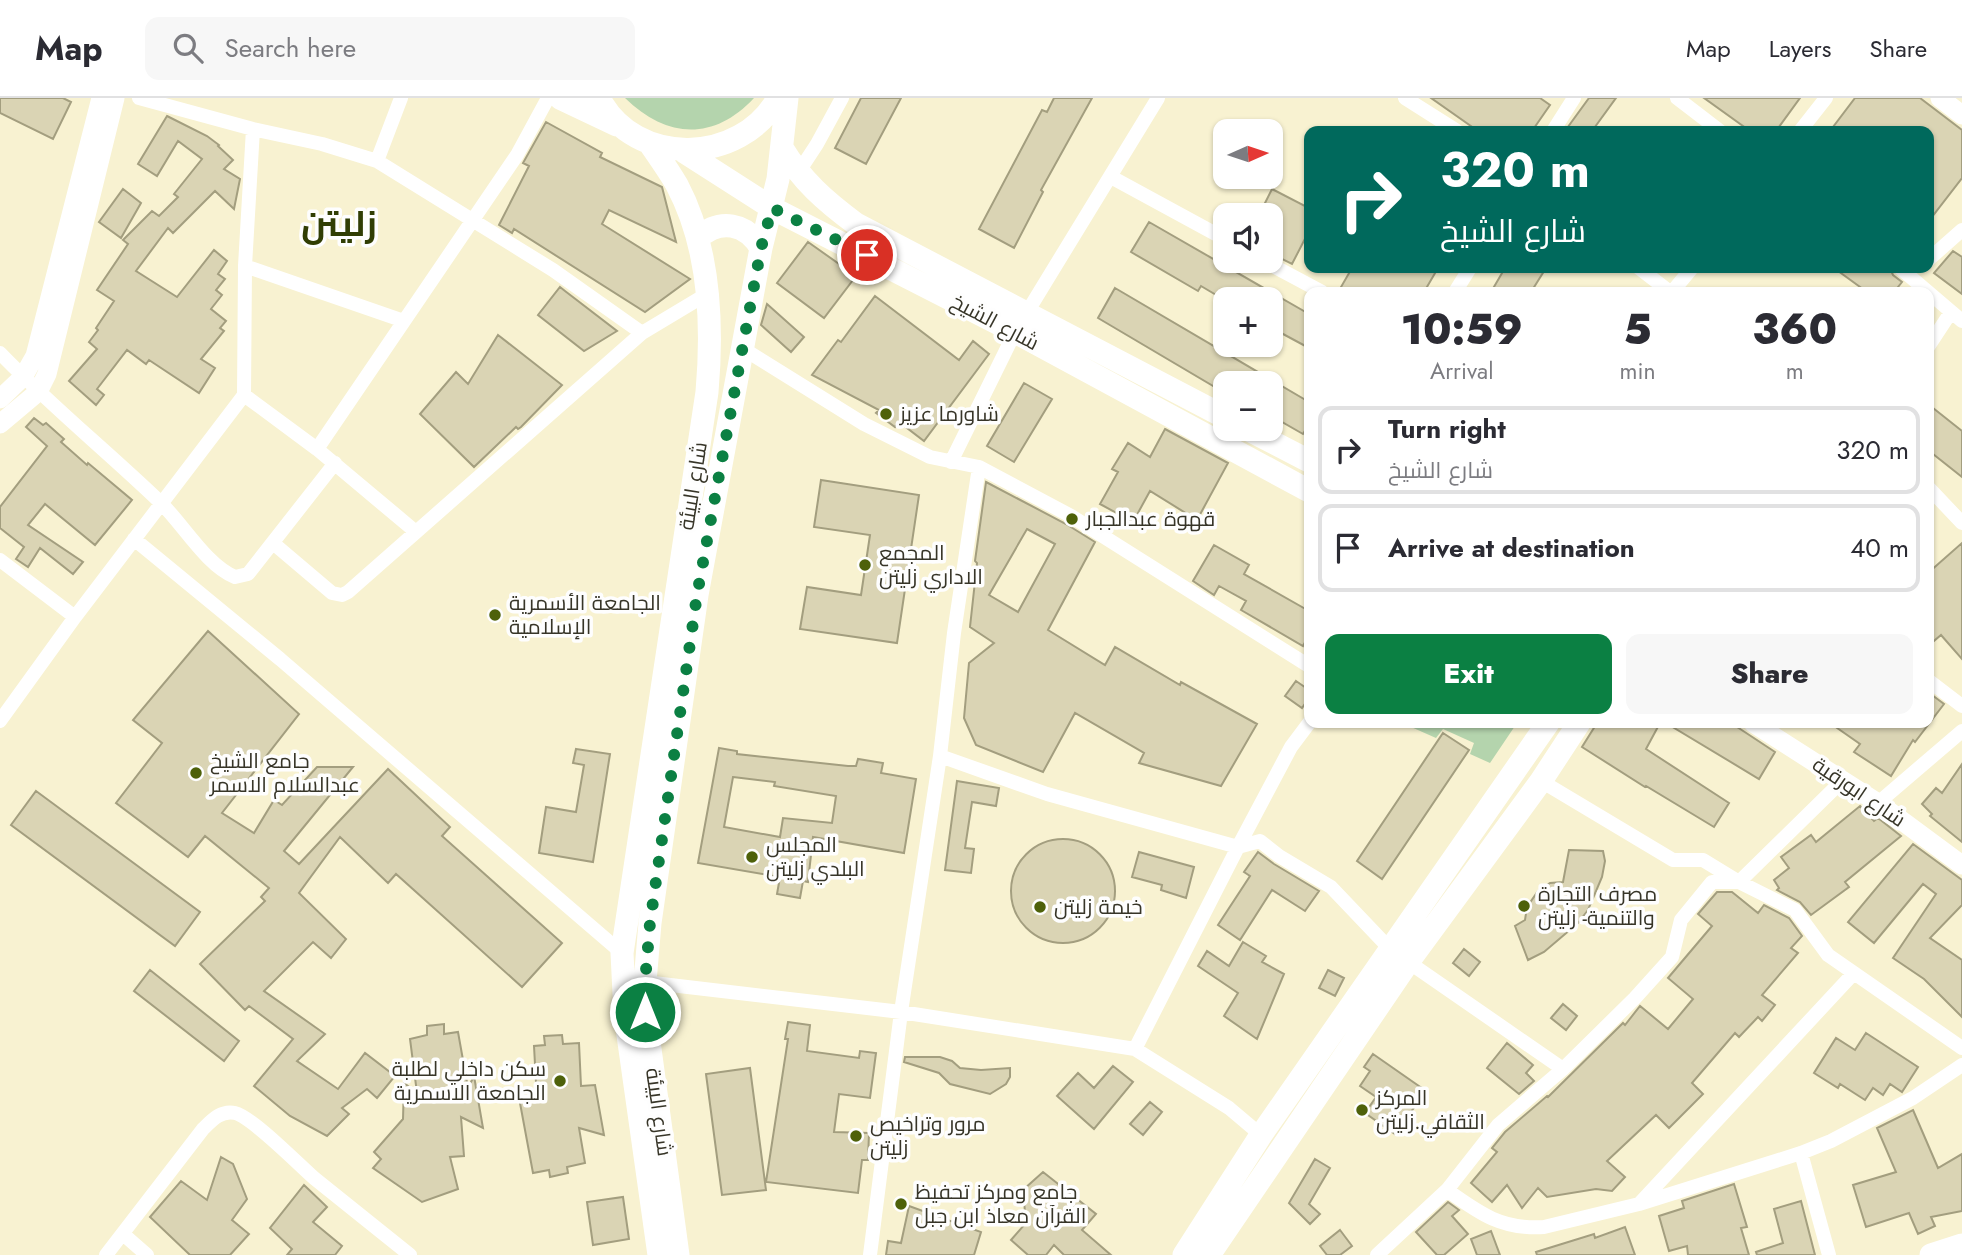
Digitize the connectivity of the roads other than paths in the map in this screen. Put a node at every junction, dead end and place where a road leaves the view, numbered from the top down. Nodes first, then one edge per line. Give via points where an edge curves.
1 (101, 98) edge
2 (115, 98) edge
3 (139, 98) edge
4 (401, 98) edge
5 (548, 98) edge
6 (560, 98) edge
7 (599, 98) edge
8 (778, 98) edge
9 (787, 98) edge
10 (842, 98) edge
11 (1158, 98) edge
12 (1407, 98) edge
13 (1574, 98) edge
14 (1677, 98) edge
15 (1826, 98) edge
16 (1940, 98) edge
17 (1962, 115) edge
18 (1449, 126) edge
19 (1556, 126) edge
20 (1713, 126) edge
21 (1804, 126) edge
22 (625, 129) junction
23 (253, 130) junction
24 (650, 144) junction
25 (782, 148) junction
26 (682, 151) junction
27 (377, 161) junction
28 (798, 173) junction
29 (1111, 177) junction
30 (772, 208) junction
31 (473, 220) junction
32 (1962, 230) edge
33 (1213, 232) edge
34 (698, 238) junction
35 (761, 248) junction
36 (1934, 255) edge
37 (245, 266) junction
38 (1283, 271) edge
39 (1646, 273) edge
40 (1688, 273) edge
41 (1913, 273) edge
42 (1313, 287) edge
43 (1664, 287) edge
44 (1675, 287) edge
45 (1927, 287) edge
46 (1934, 293) edge
47 (707, 295) junction
48 (1957, 316) edge
49 (404, 321) junction
50 (1021, 323) junction
51 (642, 333) junction
52 (1934, 341) edge
53 (742, 348) junction
54 (0, 353) edge
55 (23, 377) junction
56 (38, 392) junction
57 (244, 395) junction
58 (0, 399) edge
59 (1213, 411) edge
60 (0, 424) edge
61 (1270, 441) edge
62 (317, 449) junction
63 (1304, 458) edge
64 (951, 462) junction
65 (335, 463) junction
66 (979, 467) junction
67 (1304, 488) edge
68 (1934, 493) edge
69 (162, 504) junction
70 (1962, 523) edge
71 (416, 532) junction
72 (134, 539) junction
73 (273, 542) junction
74 (0, 560) edge
75 (687, 593) junction
76 (75, 617) junction
77 (1304, 663) edge
78 (1934, 685) edge
79 (1962, 706) edge
80 (0, 721) edge
81 (1305, 728) edge
82 (1545, 728) edge
83 (1576, 728) edge
84 (1761, 728) edge
85 (1962, 731) edge
86 (940, 756) junction
87 (1541, 781) junction
88 (1842, 781) junction
89 (1878, 803) junction
90 (1238, 847) junction
91 (1962, 865) edge
92 (1739, 882) junction
93 (622, 953) junction
94 (1400, 955) junction
95 (1853, 974) junction
96 (645, 982) junction
97 (901, 1012) junction
98 (1962, 1048) edge
99 (1135, 1049) junction
100 (1962, 1065) edge
101 (1563, 1069) junction
102 (1261, 1135) junction
103 (1801, 1153) junction
104 (1447, 1189) junction
105 (1639, 1204) junction
106 (123, 1234) junction
107 (1962, 1245) edge
108 (106, 1255) edge
109 (146, 1255) edge
110 (410, 1255) edge
111 (659, 1255) edge
112 (678, 1255) edge
113 (870, 1255) edge
114 (1184, 1255) edge
115 (1209, 1255) edge
116 (1377, 1255) edge
117 (1829, 1255) edge
118 (1931, 1255) edge

1 - 55 main road via 35,356
2 - 56 main road via 47,374
3 - 23 street
4 - 27 street
5 - 31 street
6 - 22 main road
7 - 22 main road
8 - 26 main road via 746,134 716,147
9 - 25 main road, شارع البيئة
10 - 28 street
11 - 29 street
12 - 18 street
13 - 19 street
14 - 20 street
15 - 21 street
16 - 17 main road
22 - 24 main road
23 - 27 street
23 - 37 street
24 - 26 main road
24 - 34 main road, شارع البيئة via 676,184
25 - 28 main road, شارع الشيخ
25 - 30 main road, شارع البيئة
26 - 30 main road, شارع الشيخ
27 - 31 street
28 - 50 main road, شارع الشيخ via 856,224
29 - 33 street
29 - 50 street
30 - 35 main road, شارع البيئة
30 - 50 main road, شارع الشيخ
31 - 49 street
31 - 51 street
32 - 36 street
34 - 35 main road via 706,230 727,225 747,231
34 - 47 main road, شارع البيئة
35 - 53 main road, شارع البيئة
37 - 49 street
37 - 57 street
38 - 42 street
39 - 43 street
40 - 44 street
41 - 45 street
46 - 48 street
47 - 51 street
47 - 75 main road, شارع البيئة via 711,350
48 - 52 street
49 - 62 street
50 - 59 main road, شارع الشيخ
50 - 64 street
50 - 67 main road, شارع الشيخ
51 - 71 street
53 - 64 street via 864,424 930,457
53 - 75 main road, شارع البيئة
54 - 55 street
55 - 56 street
55 - 58 main road
56 - 60 main road
56 - 69 street
57 - 62 street
57 - 69 street
61 - 63 main road
62 - 65 street
64 - 66 street
65 - 71 street
65 - 73 street
66 - 77 street via 1071,516
66 - 86 street
68 - 70 street
69 - 72 street
69 - 73 street via 217,566 235,577 248,574
71 - 73 street via 342,595 332,593
72 - 76 street
72 - 93 street
74 - 76 street
75 - 93 main road, شارع البيئة
75 - 96 main road, شارع البيئة
76 - 80 street
78 - 79 street
81 - 90 street
82 - 94 main road
83 - 87 main road
84 - 88 main road, شارع ابورقية
85 - 89 street
86 - 90 street via 1047,794
86 - 97 street
87 - 92 street via 1673,860 1703,860
87 - 94 main road
88 - 89 main road, شارع ابورقية
88 - 92 street
89 - 91 main road, شارع ابورقية
90 - 94 street via 1260,841 1331,887
90 - 99 street
92 - 95 street via 1795,909 1828,955
92 - 101 street via 1712,882 1681,920 1672,957
93 - 111 main road, شارع البيئة via 625,1014
94 - 101 street
94 - 102 main road
94 - 115 main road
95 - 98 street
95 - 105 street
96 - 97 street
96 - 112 main road, شارع البيئة via 645,1012
97 - 99 street
97 - 113 street
99 - 102 street via 1229,1108
100 - 103 street via 1913,1098
101 - 104 street via 1498,1125
102 - 114 main road
103 - 105 street
103 - 117 street
104 - 105 street via 1485,1217 1532,1228
104 - 116 street
106 - 108 street
106 - 109 street
106 - 110 street via 203,1129 220,1114 233,1113 267,1135
107 - 118 main road

